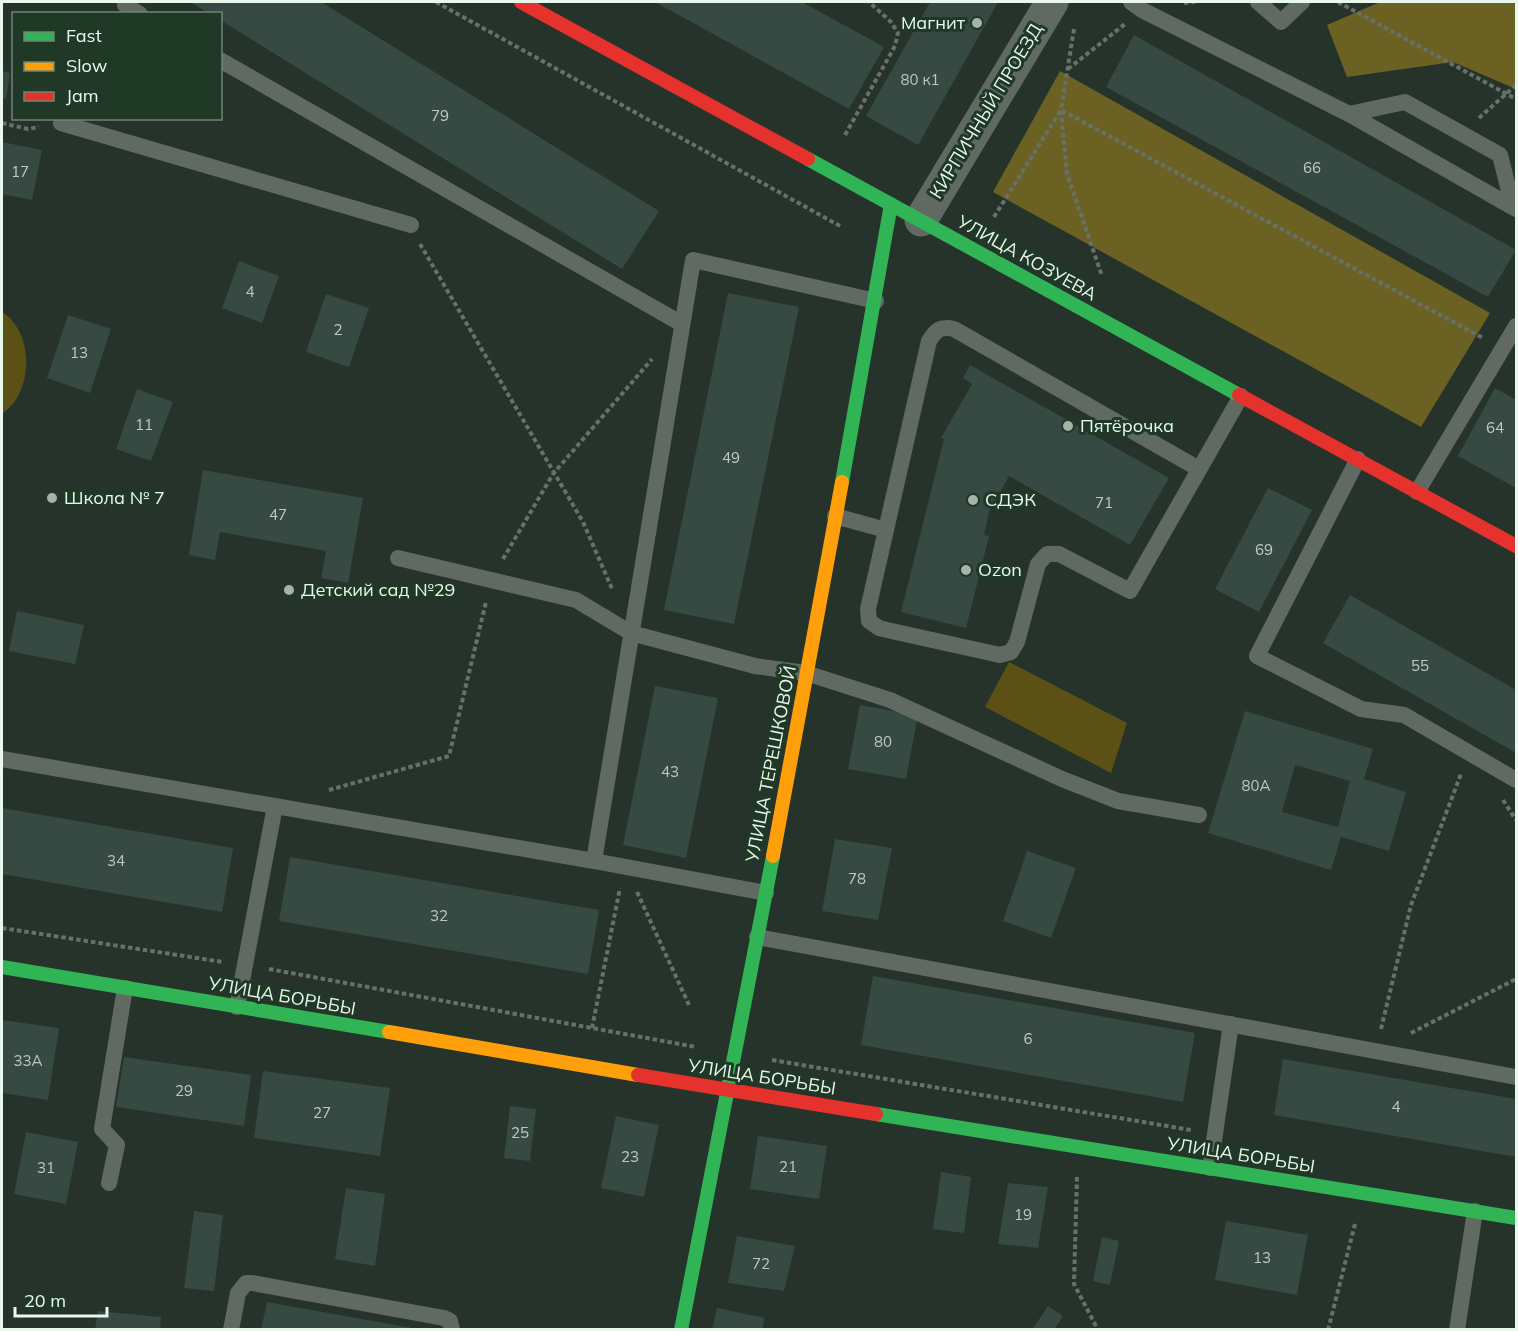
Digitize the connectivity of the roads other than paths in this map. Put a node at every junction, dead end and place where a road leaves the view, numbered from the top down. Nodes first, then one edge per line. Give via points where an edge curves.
1 (521, 2) edge
2 (1052, 2) edge
3 (1258, 2) edge
4 (1302, 2) edge
5 (1137, 6) edge
6 (222, 61) edge
7 (1349, 114) junction
8 (62, 121) edge
9 (891, 204) junction
10 (1515, 208) edge
11 (921, 220) junction
12 (411, 225) road end
13 (876, 301) junction
14 (682, 324) junction
15 (1516, 326) edge
16 (1241, 396) junction
17 (1358, 459) junction
18 (1199, 469) junction
19 (1417, 492) junction
20 (836, 516) junction
21 (886, 530) junction
22 (1516, 546) edge
23 (398, 558) dead end
24 (631, 633) junction
25 (807, 673) junction
26 (2, 759) edge
27 (1516, 780) edge
28 (274, 806) junction
29 (1199, 815) dead end
30 (594, 861) junction
31 (766, 893) junction
32 (757, 937) junction
33 (2, 967) edge
34 (125, 988) junction
35 (237, 1007) junction
36 (1231, 1024) junction
37 (1516, 1077) edge
38 (729, 1090) junction
39 (1210, 1168) junction
40 (109, 1183) dead end
41 (1474, 1211) junction
42 (1516, 1218) edge
43 (231, 1329) edge
44 (453, 1329) edge
45 (681, 1329) edge
46 (1458, 1329) edge

1 - 9 street, УЛИЦА КОЗУЕВА
2 - 11 street, КИРПИЧНЫЙ ПРОЕЗД
3 - 4 lane via 1281,22
5 - 7 lane
6 - 14 lane
7 - 10 lane
7 - 10 lane via 1404,102 1491,149 1500,155
8 - 12 lane
9 - 11 street, УЛИЦА КОЗУЕВА
9 - 13 street, УЛИЦА ТЕРЕШКОВОЙ
11 - 16 street, УЛИЦА КОЗУЕВА
13 - 14 lane via 693,260
13 - 20 street, УЛИЦА ТЕРЕШКОВОЙ
14 - 24 lane
15 - 19 lane
16 - 17 street, УЛИЦА КОЗУЕВА
16 - 18 lane
17 - 19 street, УЛИЦА КОЗУЕВА
17 - 27 lane via 1257,657 1362,709 1404,715
18 - 21 lane via 954,328 945,327 937,330 929,341
18 - 21 lane via 1130,591 1059,554 1047,554 1038,564 1017,642 1011,652 1000,655 879,628 868,621
19 - 22 street, УЛИЦА КОЗУЕВА
20 - 21 lane
20 - 25 street, УЛИЦА ТЕРЕШКОВОЙ
23 - 24 lane via 576,600
24 - 25 lane via 755,666
24 - 30 lane
25 - 29 lane via 890,700 1118,801
25 - 31 street, УЛИЦА ТЕРЕШКОВОЙ
26 - 28 lane
28 - 30 lane
28 - 35 lane
30 - 31 lane
31 - 32 street, УЛИЦА ТЕРЕШКОВОЙ
32 - 36 lane
32 - 38 street, УЛИЦА ТЕРЕШКОВОЙ
33 - 34 street, УЛИЦА БОРЬБЫ
34 - 35 street, УЛИЦА БОРЬБЫ
34 - 40 lane via 102,1129 117,1145
35 - 38 street, УЛИЦА БОРЬБЫ
36 - 37 lane
36 - 39 lane
38 - 39 street, УЛИЦА БОРЬБЫ
38 - 45 street, УЛИЦА ТЕРЕШКОВОЙ
39 - 41 street, УЛИЦА БОРЬБЫ
41 - 42 street, УЛИЦА БОРЬБЫ
41 - 46 lane
43 - 44 lane via 238,1293 246,1283 444,1318

